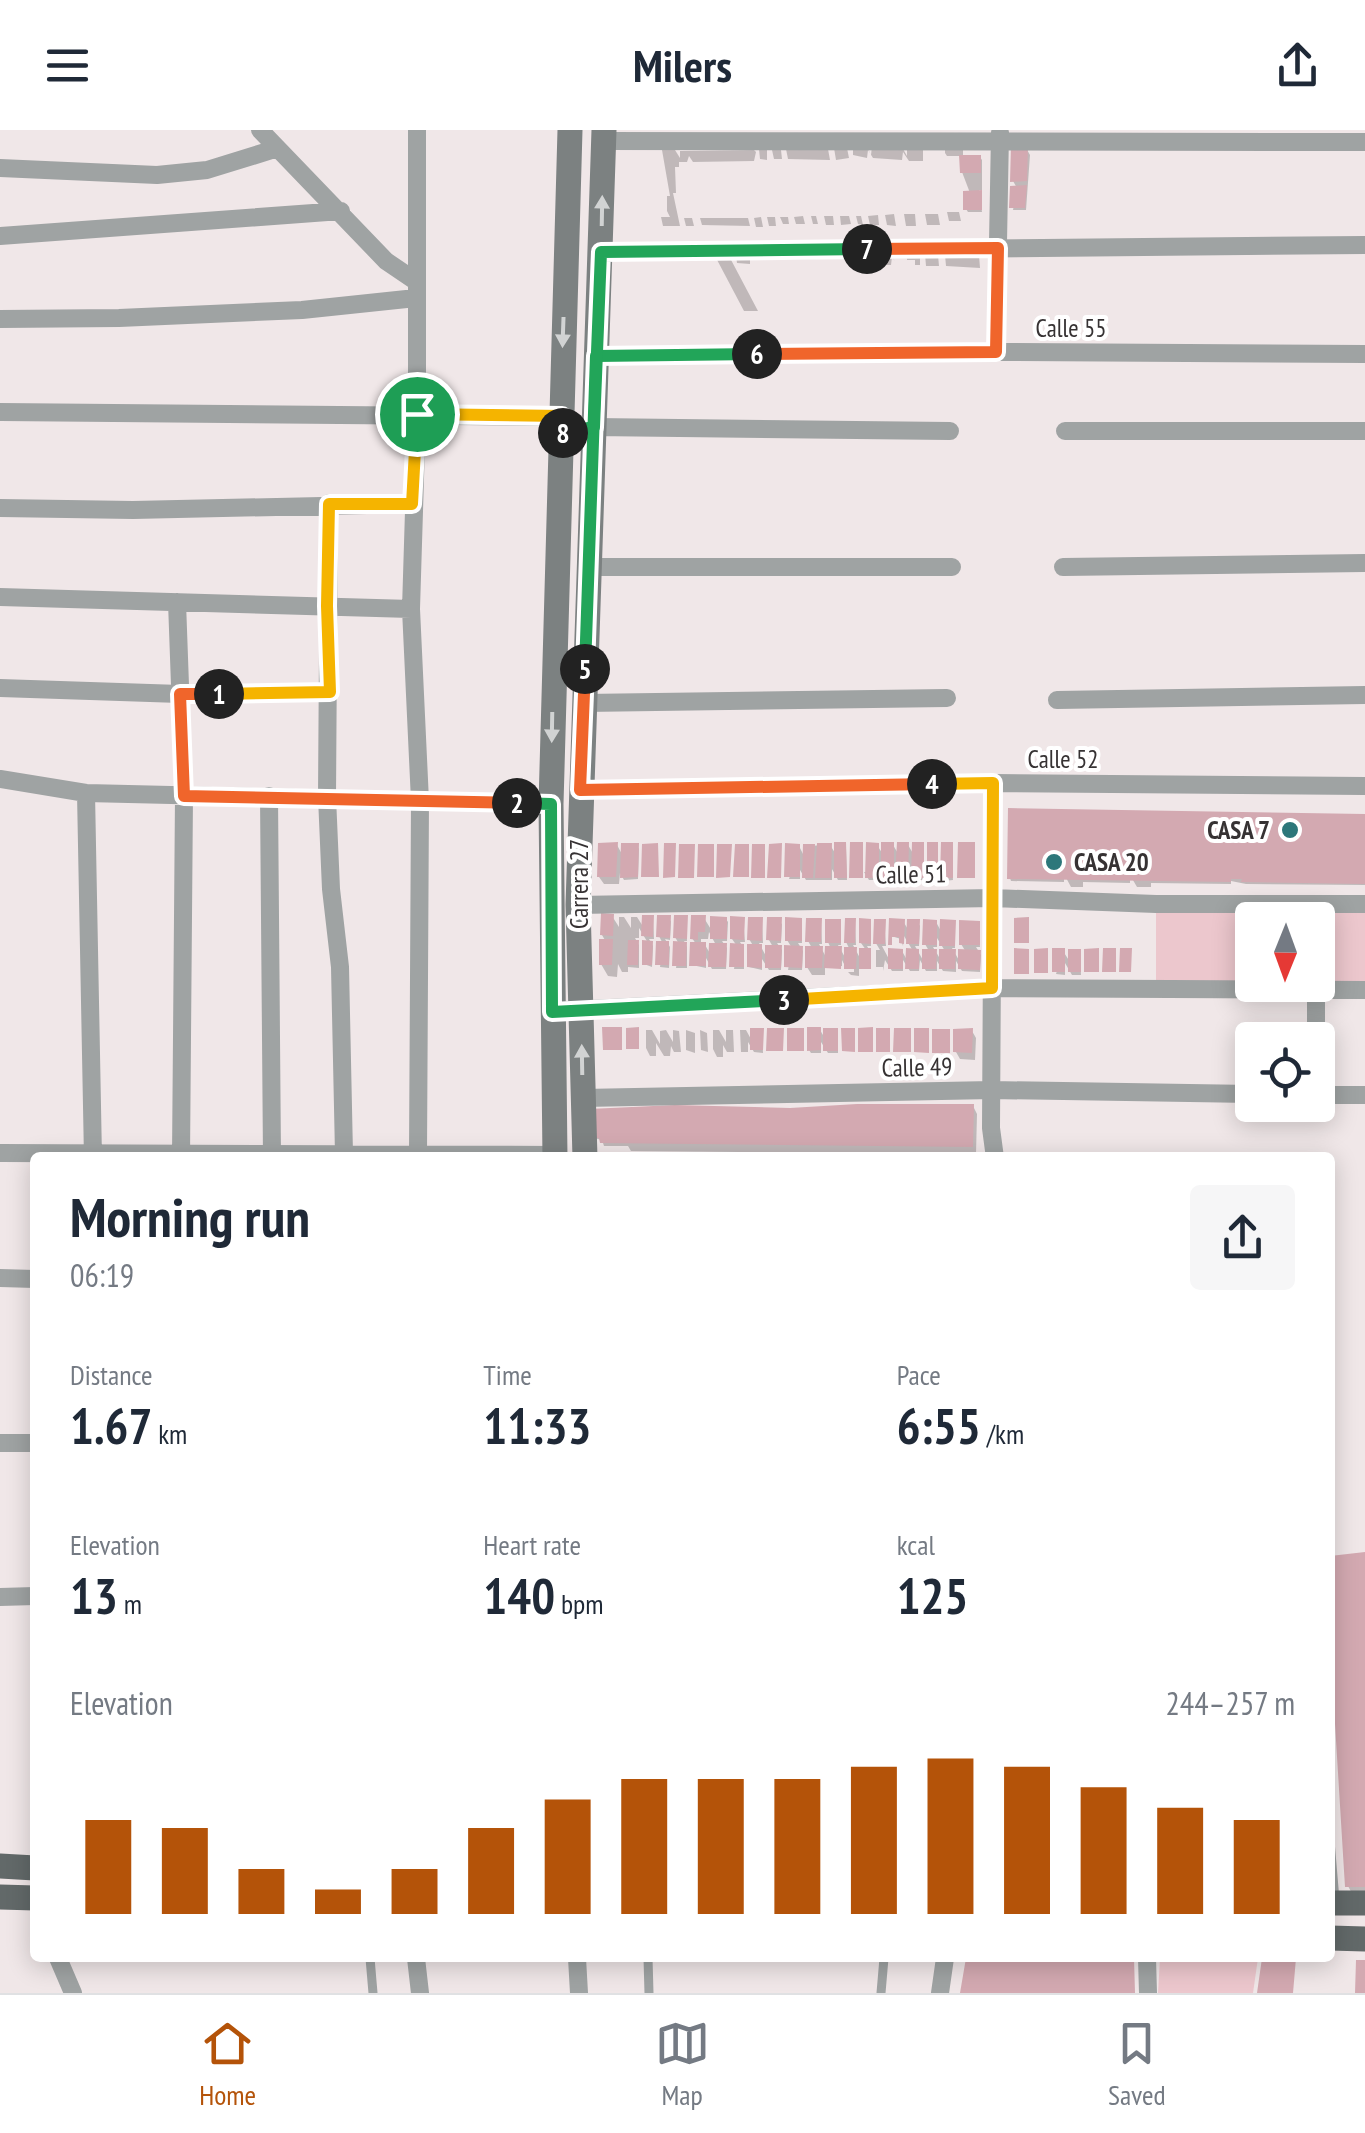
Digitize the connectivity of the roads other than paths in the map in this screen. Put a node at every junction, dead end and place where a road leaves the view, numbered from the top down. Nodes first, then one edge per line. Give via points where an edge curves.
1 (260, 130) edge
2 (417, 130) edge
3 (570, 130) edge
4 (603, 136) edge
5 (1000, 136) edge
6 (1365, 142) edge
7 (275, 149) junction
8 (0, 168) edge
9 (340, 211) junction
10 (0, 236) edge
11 (1365, 245) edge
12 (998, 248) junction
13 (601, 252) junction
14 (417, 290) junction
15 (0, 319) edge
16 (996, 352) junction
17 (1365, 354) edge
18 (596, 356) junction
19 (0, 412) edge
20 (417, 414) junction
21 (562, 425) junction
22 (594, 427) junction
23 (950, 431) dead end
24 (1065, 431) dead end
25 (1365, 431) edge
26 (329, 504) junction
27 (412, 504) junction
28 (0, 508) edge
29 (1365, 563) edge
30 (1063, 566) dead end
31 (952, 567) dead end
32 (589, 568) junction
33 (0, 597) edge
34 (177, 602) junction
35 (327, 606) junction
36 (411, 609) junction
37 (0, 688) edge
38 (330, 692) junction
39 (180, 694) junction
40 (1365, 695) edge
41 (947, 698) dead end
42 (1057, 700) dead end
43 (584, 703) junction
44 (0, 779) edge
45 (993, 783) junction
46 (1365, 786) edge
47 (580, 790) junction
48 (86, 793) junction
49 (184, 796) junction
50 (270, 796) junction
51 (327, 797) junction
52 (420, 801) junction
53 (551, 804) junction
54 (992, 898) junction
55 (1365, 904) edge
56 (578, 905) junction
57 (992, 988) junction
58 (1235, 990) edge
59 (1335, 990) edge
60 (1365, 990) edge
61 (552, 1012) junction
62 (581, 1012) junction
63 (992, 1090) junction
64 (1235, 1094) edge
65 (1335, 1095) edge
66 (1365, 1095) edge
67 (582, 1098) junction
68 (93, 1152) edge
69 (181, 1152) edge
70 (272, 1152) edge
71 (344, 1152) edge
72 (418, 1152) edge
73 (555, 1152) edge
74 (585, 1152) edge
75 (996, 1152) edge
76 (0, 1153) edge
77 (30, 1154) edge
78 (0, 1278) edge
79 (30, 1279) edge
80 (0, 1443) edge
81 (30, 1443) edge
82 (30, 1596) edge
83 (0, 1597) edge
84 (0, 1866) edge
85 (30, 1868) edge
86 (0, 1897) edge
87 (30, 1900) edge
88 (1335, 1903) edge
89 (1365, 1903) edge
90 (1335, 1938) edge
91 (1365, 1939) edge
92 (60, 1962) edge
93 (370, 1962) edge
94 (416, 1962) edge
95 (577, 1962) edge
96 (648, 1962) edge
97 (884, 1962) edge
98 (945, 1962) edge
99 (1147, 1962) edge
100 (74, 1993) edge
101 (373, 1993) edge
102 (420, 1993) edge
103 (579, 1993) edge
104 (650, 1993) edge
105 (881, 1993) edge
106 (940, 1993) edge
107 (1148, 1993) edge

1 - 7 street
2 - 14 street
3 -> 21 street, Carrera 27
4 - 5 street
13 -> 4 street, Carrera 27
5 - 6 street
5 - 12 street
7 - 8 street via 207,170 157,175
7 - 9 street
9 - 10 street
9 - 14 street
11 - 12 street
12 - 13 street
12 - 16 street
13 - 18 street, Carrera 27
14 - 15 street via 302,310
14 - 20 street
16 - 17 street, Calle 55
16 - 18 street, Calle 55
18 - 22 street, Carrera 27
19 - 20 street
20 - 21 street
20 - 27 street
21 - 22 street
21 -> 53 street, Carrera 27
22 - 23 street
22 - 32 street, Carrera 27
24 - 25 street
26 - 27 street
26 - 28 street
26 - 35 street
27 - 36 street
29 - 30 street
31 - 32 street
32 - 43 street, Carrera 27
33 - 34 street
34 - 35 street
34 - 39 street
35 - 36 street
35 - 38 street
36 - 52 street
37 - 39 street
38 - 39 street
38 - 51 street
39 - 49 street
40 - 42 street
41 - 43 street
43 - 47 street, Carrera 27
44 - 48 street
45 - 46 street, Calle 52
45 - 47 street, Calle 52
45 - 54 street
47 - 56 street, Carrera 27
48 - 49 street
48 - 68 street
49 - 50 street
49 - 69 street
50 - 51 street
50 - 70 street
51 - 52 street
51 - 71 street
52 - 53 street
52 - 72 street
53 - 61 street, Carrera 27
54 - 55 street, Calle 51
54 - 56 street, Calle 51
54 - 57 street
56 - 62 street, Carrera 27
57 - 58 street
57 - 62 street
57 - 63 street
59 - 60 street
61 - 62 street
61 - 73 street, Carrera 27
67 -> 62 street, Carrera 27
63 - 64 street, Calle 49
63 - 67 street, Calle 49
63 - 75 street
65 - 66 street
67 - 74 street, Carrera 27
76 - 77 street
78 - 79 street
80 - 81 street
82 - 83 street
84 - 85 main road
86 - 87 main road
88 - 89 main road
90 - 91 main road
92 - 100 street
93 - 101 lane
94 - 102 street
95 - 103 street
96 - 104 lane
97 - 105 lane
98 - 106 street
99 - 107 street

